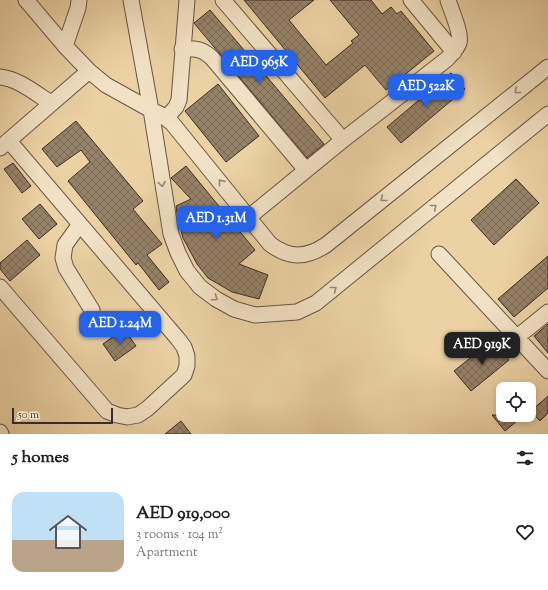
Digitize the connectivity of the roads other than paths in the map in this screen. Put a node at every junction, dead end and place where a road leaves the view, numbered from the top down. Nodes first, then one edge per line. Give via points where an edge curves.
1 (26, 0) edge
2 (79, 0) edge
3 (132, 0) edge
4 (187, 0) edge
5 (223, 0) edge
6 (411, 0) edge
7 (448, 0) edge
8 (65, 46) junction
9 (182, 49) junction
10 (454, 52) junction
11 (548, 67) edge
12 (89, 71) junction
13 (0, 77) edge
14 (51, 103) junction
15 (151, 110) junction
16 (548, 114) edge
17 (166, 118) junction
18 (343, 140) junction
19 (4, 145) edge
20 (306, 170) junction
21 (249, 217) junction
22 (80, 224) junction
23 (439, 254) dead end
24 (0, 287) edge
25 (92, 310) dead end
26 (548, 312) edge
27 (516, 338) junction
28 (548, 371) edge

1 - 8 lane
2 - 8 lane
3 - 15 lane
4 - 9 lane
5 - 18 lane
6 - 10 lane
7 - 10 lane via 459,34 459,42
8 - 12 lane
9 - 17 lane via 179,100
9 - 20 lane via 201,50 212,58
10 - 18 lane
11 -> 21 lane via 316,252 292,255 280,251 270,244
12 - 14 lane
12 - 15 lane via 106,85
13 - 14 lane via 11,79
14 - 19 lane
15 -> 16 lane via 170,234 178,254 200,287 234,309 255,315 297,312 316,303
15 - 17 lane
21 -> 17 lane
18 - 20 lane
19 - 22 lane
20 - 21 lane
22 - 24 lane via 184,347 187,356 184,375 147,409 138,415 127,417 107,410
22 - 25 lane via 65,246 63,258 66,268
23 - 27 lane
26 - 27 lane
27 - 28 lane

